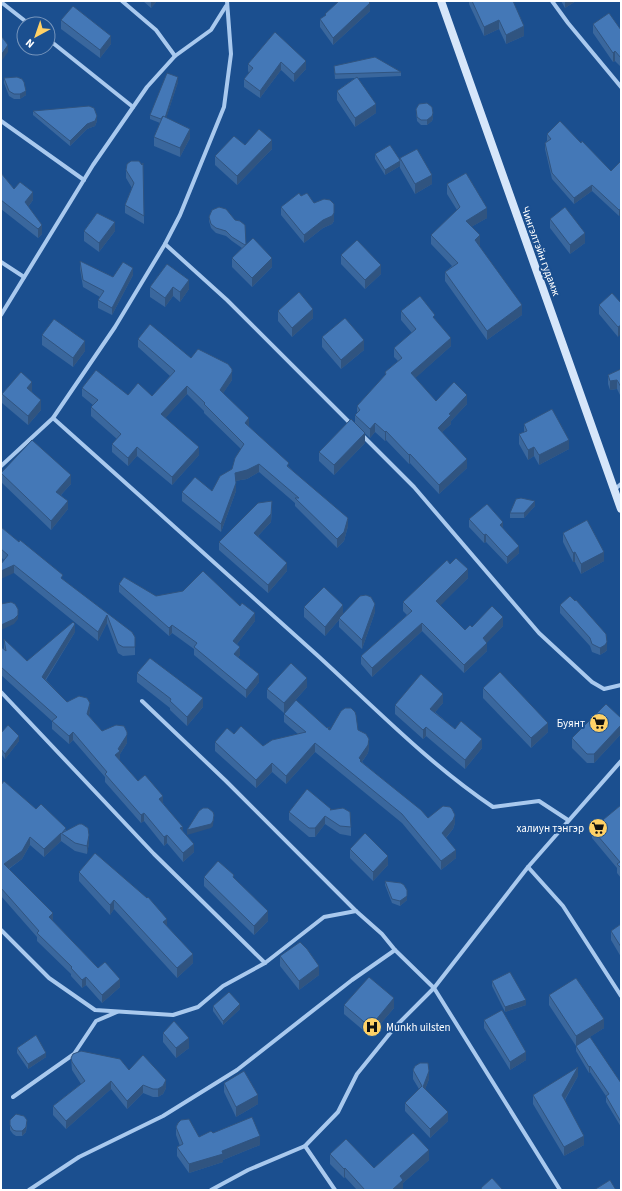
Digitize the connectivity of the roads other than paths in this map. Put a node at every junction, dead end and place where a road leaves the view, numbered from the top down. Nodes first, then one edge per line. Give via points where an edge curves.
1 (122, 1) edge
2 (441, 1) edge
3 (552, 1) edge
4 (1, 2) edge
5 (226, 3) edge
6 (19, 16) edge
7 (56, 45) edge
8 (175, 56) junction
9 (621, 87) edge
10 (133, 107) junction
11 (1, 121) edge
12 (84, 180) junction
13 (165, 244) junction
14 (1, 262) edge
15 (24, 277) junction
16 (1, 315) edge
17 (53, 418) junction
18 (354, 427) edge
19 (359, 432) edge
20 (1, 466) edge
21 (621, 484) edge
22 (614, 490) junction
23 (621, 509) edge
24 (621, 685) edge
25 (1, 692) edge
26 (142, 701) dead end
27 (621, 761) edge
28 (568, 820) junction
29 (528, 867) junction
30 (356, 911) junction
31 (1, 930) edge
32 (395, 950) junction
33 (265, 963) junction
34 (434, 988) junction
35 (621, 996) edge
36 (117, 1012) junction
37 (13, 1097) dead end
38 (305, 1146) junction
39 (29, 1190) edge
40 (211, 1190) edge
41 (335, 1190) edge
42 (560, 1190) edge

1 - 8 street via 156,30
2 - 22 main road, Чингэлтэйн гудамж
3 - 9 street
4 - 6 street
5 - 8 street via 211,30
5 - 13 street via 231,54 224,107 180,215
7 - 10 street
8 - 10 street via 146,87
10 - 12 street
11 - 12 street
12 - 15 street
13 - 17 street via 115,327
13 - 18 street via 227,300
14 - 15 street
15 - 16 street
17 - 20 street
17 - 28 street via 414,744 476,795 493,806 539,801
19 - 24 street via 414,487 539,633 592,682 604,689
21 - 22 street
22 - 23 main road, Чингэлтэйн гудамж
25 - 33 street via 154,854
26 - 30 street
27 - 28 street
28 - 29 street
29 - 34 street
29 - 35 street via 563,906
30 - 32 street via 382,934
30 - 33 street via 324,917
31 - 36 street via 49,978 95,1010
32 - 34 street
32 - 39 street via 352,980 237,1070 163,1116 80,1157
33 - 36 street via 223,986 198,1007 173,1015
34 - 38 street via 395,1027 357,1074 338,1112
34 - 42 street
36 - 37 street via 96,1022 74,1054
38 - 40 street via 248,1170
38 - 41 street

